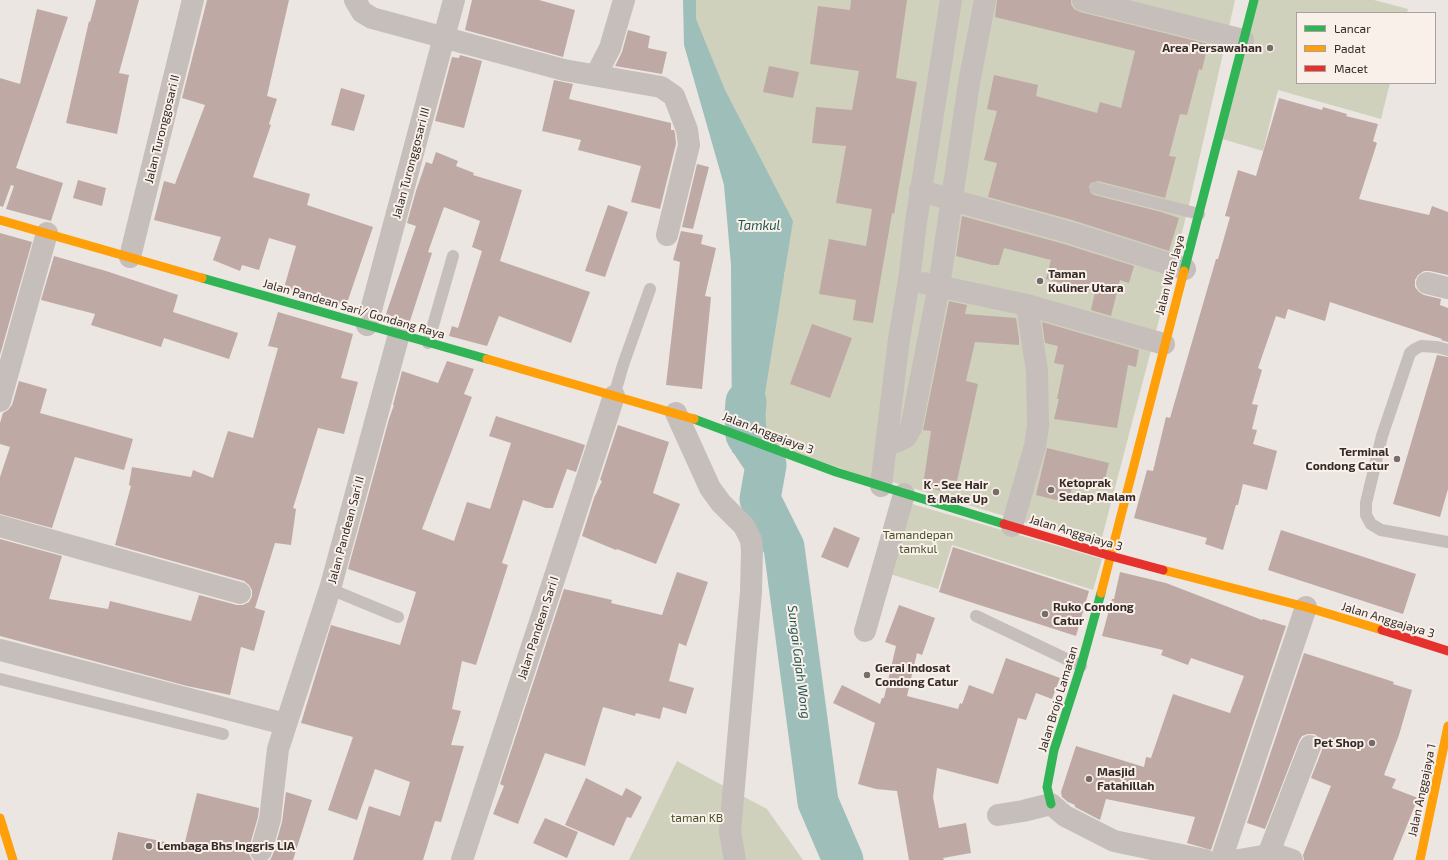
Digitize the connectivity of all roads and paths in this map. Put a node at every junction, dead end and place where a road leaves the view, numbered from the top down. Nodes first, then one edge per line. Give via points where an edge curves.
1 (193, 0) edge
2 (355, 0) edge
3 (454, 0) edge
4 (624, 0) edge
5 (951, 0) edge
6 (985, 0) edge
7 (1083, 0) edge
8 (1254, 0) edge
9 (444, 38) junction
10 (1243, 40) junction
11 (596, 76) junction
12 (938, 80) junction
13 (969, 83) junction
14 (1096, 188) dead end
15 (920, 190) junction
16 (952, 200) junction
17 (1199, 214) junction
18 (0, 220) edge
19 (47, 233) junction
20 (667, 235) dead end
21 (453, 256) dead end
22 (130, 257) junction
23 (1185, 269) junction
24 (909, 280) junction
25 (1427, 282) dead end
26 (939, 286) junction
27 (650, 288) dead end
28 (1448, 288) edge
29 (1027, 305) junction
30 (367, 325) junction
31 (399, 334) junction
32 (428, 342) junction
33 (1164, 344) junction
34 (1448, 350) edge
35 (614, 396) junction
36 (0, 400) edge
37 (676, 413) junction
38 (702, 421) joint
39 (887, 440) junction
40 (881, 486) junction
41 (904, 494) junction
42 (0, 526) edge
43 (1012, 526) junction
44 (1448, 542) edge
45 (1110, 556) junction
46 (330, 589) junction
47 (240, 593) dead end
48 (1306, 607) junction
49 (976, 616) dead end
50 (398, 618) dead end
51 (865, 631) dead end
52 (0, 650) edge
53 (1448, 650) edge
54 (1081, 666) junction
55 (0, 679) edge
56 (285, 724) junction
57 (1448, 726) edge
58 (223, 734) dead end
59 (1310, 746) dead end
60 (1051, 804) junction
61 (998, 815) dead end
62 (0, 818) edge
63 (261, 851) dead end
64 (1268, 855) junction
65 (14, 860) edge
66 (462, 860) edge
67 (735, 860) edge
68 (1205, 860) edge
69 (1221, 860) edge
70 (1239, 860) edge
71 (1292, 860) edge
72 (1420, 860) edge

1 - 22 street, Jalan Turonggosari II
2 - 9 street via 362,12 372,18
3 - 9 street, Jalan Turonggosari III
4 - 11 street via 610,48
5 - 12 street
6 - 13 street
7 - 10 street
8 - 10 main road, Jalan Wira Jaya
9 - 11 street
9 - 30 street, Jalan Turonggosari III
10 - 17 main road, Jalan Wira Jaya
11 - 20 street via 661,88 674,96 687,130 688,145
12 - 13 street
12 - 15 street
13 - 16 street
14 - 17 lane
15 - 16 street
15 - 24 street
16 - 23 street via 1068,232
16 - 26 street
17 - 23 main road, Jalan Wira Jaya
18 - 19 main road, Jalan Pandean Sari/ Gondang Raya
19 - 22 main road, Jalan Pandean Sari/ Gondang Raya
19 - 36 street
21 - 32 lane
22 - 30 main road, Jalan Pandean Sari/ Gondang Raya
23 - 33 main road, Jalan Wira Jaya
24 - 26 street
24 - 39 street
25 - 28 street
26 - 29 street
26 - 39 street via 911,428 906,437 896,442
27 - 35 lane
29 - 33 street
29 - 43 street via 1037,371 1038,426 1035,446
30 - 31 main road, Jalan Pandean Sari/ Gondang Raya
31 - 32 main road, Jalan Pandean Sari/ Gondang Raya
31 - 46 street, Jalan Pandean Sari II
32 - 35 main road, Jalan Pandean Sari/ Gondang Raya
33 - 45 main road, Jalan Wira Jaya
34 - 44 lane via 1421,346 1410,353 1382,436 1366,503 1366,515 1370,524 1381,530
35 - 37 main road, Jalan Pandean Sari/ Gondang Raya
35 - 66 street, Jalan Pandean Sari I
37 - 38 main road, Jalan Pandean Sari/ Gondang Raya
37 - 67 street via 710,488 744,526 751,540 751,592 730,832
38 - 40 main road, Jalan Anggajaya 3 via 836,472
39 - 40 street
40 - 41 main road, Jalan Anggajaya 3
41 - 43 main road, Jalan Anggajaya 3
41 - 51 street
42 - 47 street
43 - 45 main road, Jalan Anggajaya 3
45 - 48 main road, Jalan Anggajaya 3
45 - 54 main road, Jalan Brojo Lamatan
46 - 50 lane
46 - 56 street, Jalan Pandean Sari II
48 - 53 main road, Jalan Anggajaya 3
48 - 69 street
49 - 54 lane
52 - 56 street
54 - 60 main road, Jalan Brojo Lamatan via 1054,750 1047,787
55 - 58 lane
56 - 63 street, Jalan Pandean Sari II via 278,749 270,819
57 - 72 main road, Jalan Anggajaya 1
59 - 64 street
60 - 61 street
60 - 68 street via 1064,816 1114,841
62 - 65 main road
64 - 70 street
64 - 71 street

